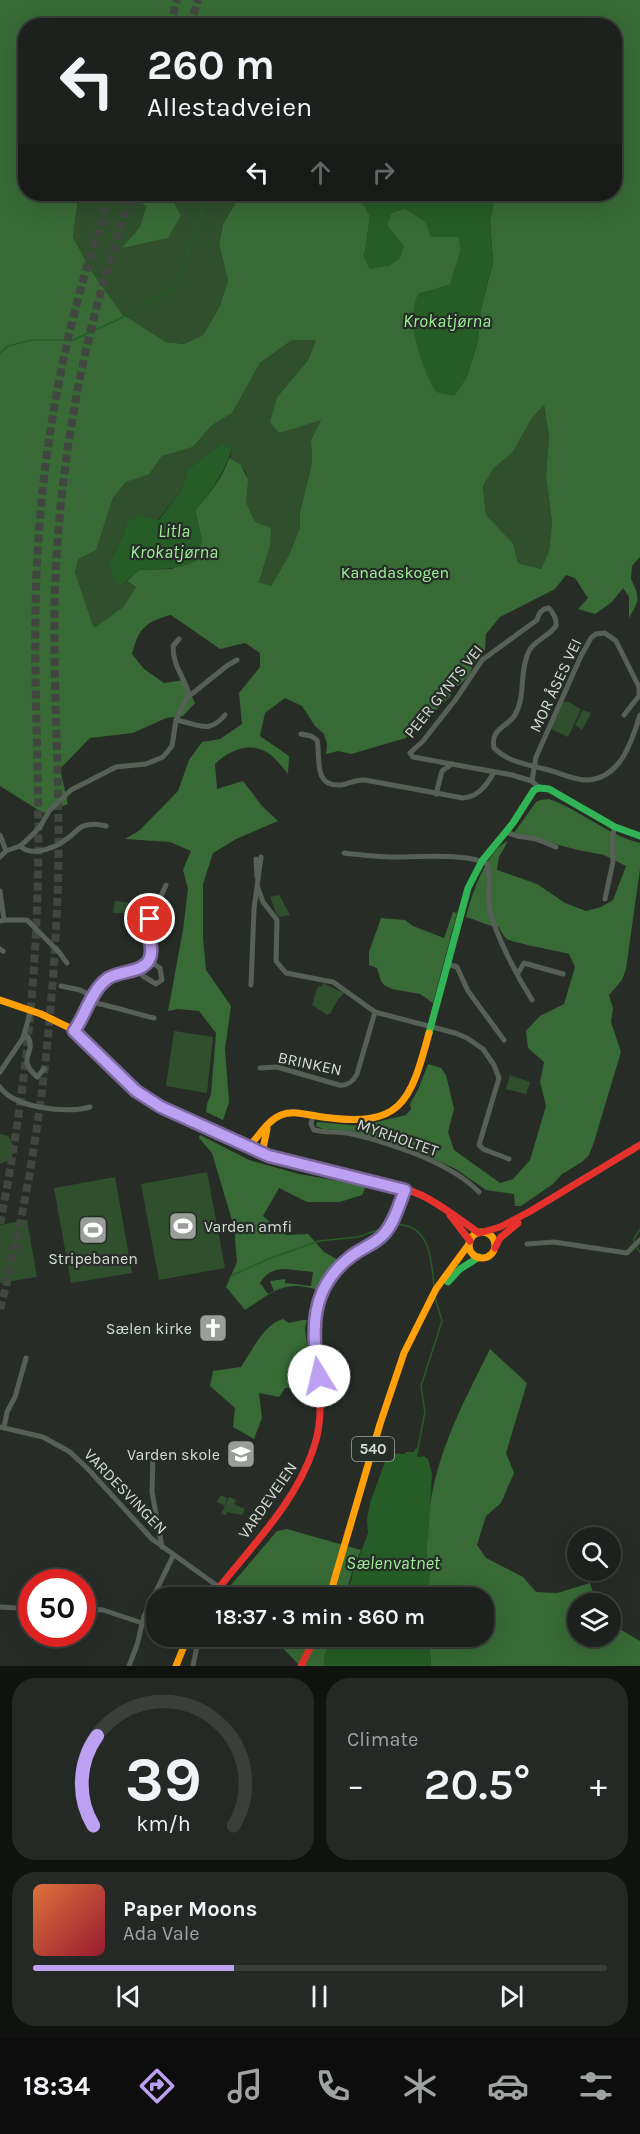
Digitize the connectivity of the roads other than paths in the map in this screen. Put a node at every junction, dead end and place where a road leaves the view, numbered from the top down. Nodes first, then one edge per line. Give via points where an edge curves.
1 (179, 639) dead end
2 (237, 660) dead end
3 (188, 697) junction
4 (225, 715) dead end
5 (624, 715) dead end
6 (640, 715) edge
7 (177, 720) junction
8 (301, 734) dead end
9 (452, 765) junction
10 (536, 767) junction
11 (494, 772) junction
12 (532, 782) junction
13 (539, 788) junction
14 (436, 794) junction
15 (106, 826) dead end
16 (615, 827) junction
17 (506, 832) junction
18 (0, 834) edge
19 (640, 836) edge
20 (20, 846) junction
21 (556, 847) dead end
22 (6, 851) junction
23 (344, 853) dead end
24 (0, 857) edge
25 (258, 858) dead end
26 (482, 861) junction
27 (166, 885) dead end
28 (258, 888) junction
29 (0, 891) edge
30 (605, 898) dead end
31 (2, 921) edge
32 (148, 960) junction
33 (67, 963) dead end
34 (447, 964) junction
35 (518, 973) junction
36 (563, 974) dead end
37 (143, 976) dead end
38 (251, 985) dead end
39 (62, 986) dead end
40 (93, 999) junction
41 (0, 1000) edge
42 (532, 1000) dead end
43 (31, 1011) junction
44 (375, 1012) junction
45 (154, 1018) dead end
46 (431, 1026) junction
47 (74, 1031) junction
48 (24, 1035) junction
49 (504, 1040) dead end
50 (260, 1068) dead end
51 (44, 1069) dead end
52 (0, 1072) edge
53 (0, 1087) edge
54 (90, 1107) dead end
55 (313, 1115) junction
56 (268, 1124) junction
57 (640, 1145) edge
58 (248, 1147) junction
59 (262, 1153) junction
60 (509, 1159) dead end
61 (405, 1190) junction
62 (479, 1192) dead end
63 (446, 1211) junction
64 (529, 1212) junction
65 (481, 1232) junction
66 (470, 1243) junction
67 (637, 1243) edge
68 (527, 1244) dead end
69 (494, 1249) junction
70 (478, 1257) junction
71 (428, 1304) junction
72 (26, 1358) dead end
73 (2, 1427) edge
74 (153, 1456) dead end
75 (162, 1547) junction
76 (173, 1556) junction
77 (219, 1587) joint
78 (332, 1587) edge
79 (0, 1607) edge
80 (18, 1608) edge
81 (96, 1610) edge
82 (142, 1623) junction
83 (184, 1647) edge
84 (197, 1647) edge
85 (310, 1647) edge
86 (129, 1666) edge
87 (176, 1666) edge
88 (193, 1666) edge
89 (301, 1666) edge

1 - 3 street via 173,646 173,656
2 - 3 street
3 - 7 street
4 - 7 street via 210,727
5 - 10 street, MOR ÅSES VEI via 639,696 639,687 616,641 605,633 596,634 581,656 536,757
6 - 10 street via 628,750 607,774 589,780
7 - 20 street via 172,746 164,757 146,764 116,767 71,789
8 - 14 street via 317,740 319,771 327,782 344,785 364,780
9 - 10 street, PEER GYNTS VEI via 413,757 410,753 456,699 482,660 549,608 557,620 556,627 530,648 516,712 498,729 493,742 500,753
9 - 11 street, PEER GYNTS VEI
9 - 14 street via 442,771
10 - 12 street, MOR ÅSES VEI
11 - 12 street, PEER GYNTS VEI
11 - 14 street via 473,796
12 - 13 street, PEER GYNTS VEI
13 - 16 main road via 552,790
13 - 17 main road, MYRHOLTET
15 - 20 street via 83,826 66,840 43,850
16 - 19 main road
16 - 30 street
17 - 21 street
17 - 26 main road, MYRHOLTET
18 - 22 street
20 - 22 street
22 - 24 street
23 - 26 street
25 - 28 street
26 - 34 main road, MYRHOLTET via 465,896
26 - 35 street via 489,868 490,911
27 - 32 street via 146,929 151,948
28 - 38 street
28 - 44 street via 277,920 276,962 281,970 333,982
29 - 31 street
31 - 33 street via 27,920
32 - 37 street via 160,968 162,980 156,984
32 - 40 street via 141,967 108,978
34 - 46 main road, MYRHOLTET
34 - 49 street via 457,966 468,992
35 - 36 street via 525,963
35 - 42 street
39 - 40 street via 80,990
40 - 45 street
40 - 47 street
41 - 43 main road
43 - 47 main road
43 - 48 street
44 - 46 street
44 - 50 street, BRINKEN via 357,1074 348,1084 339,1085 277,1067
46 - 55 main road, MYRHOLTET via 416,1081 398,1107 380,1118 359,1122
46 - 60 street via 467,1038 494,1065 499,1083 479,1145
47 - 58 main road via 136,1091
48 - 51 street via 31,1042 28,1068 37,1077
48 - 52 street
53 - 54 street via 13,1098 36,1106
55 - 56 main road, MYRHOLTET via 286,1113
55 - 62 street, MYRHOLTET via 314,1130 350,1134 409,1152 459,1174
56 - 58 main road
56 - 59 main road
57 - 64 main road, 540
58 - 59 main road
59 - 61 main road
61 - 63 main road
61 - 77 main road, VARDEVEIEN via 385,1233 348,1259 323,1292 313,1328 321,1409 311,1458 293,1491
63 - 65 main road
63 - 66 main road
64 - 65 main road, 540
64 - 69 main road, 540 via 500,1238
65 - 66 main road, 540
65 - 69 main road via 492,1237
66 - 70 main road via 472,1253
66 - 71 main road, 540
67 - 68 street via 627,1253 554,1242
69 - 70 main road, 540 via 486,1257
70 - 71 main road, 540 via 460,1269
71 - 78 main road, 540 via 409,1341 389,1396
72 - 73 street, VARDESVINGEN
73 - 75 street, VARDESVINGEN via 43,1437 70,1452
74 - 75 street, VARDESVINGEN via 152,1492
75 - 76 street, VARDESVINGEN
76 - 77 street, VARDESVINGEN
76 - 82 street
79 - 80 street
81 - 82 street
82 - 86 street
83 - 87 main road
84 - 88 street
85 - 89 main road

